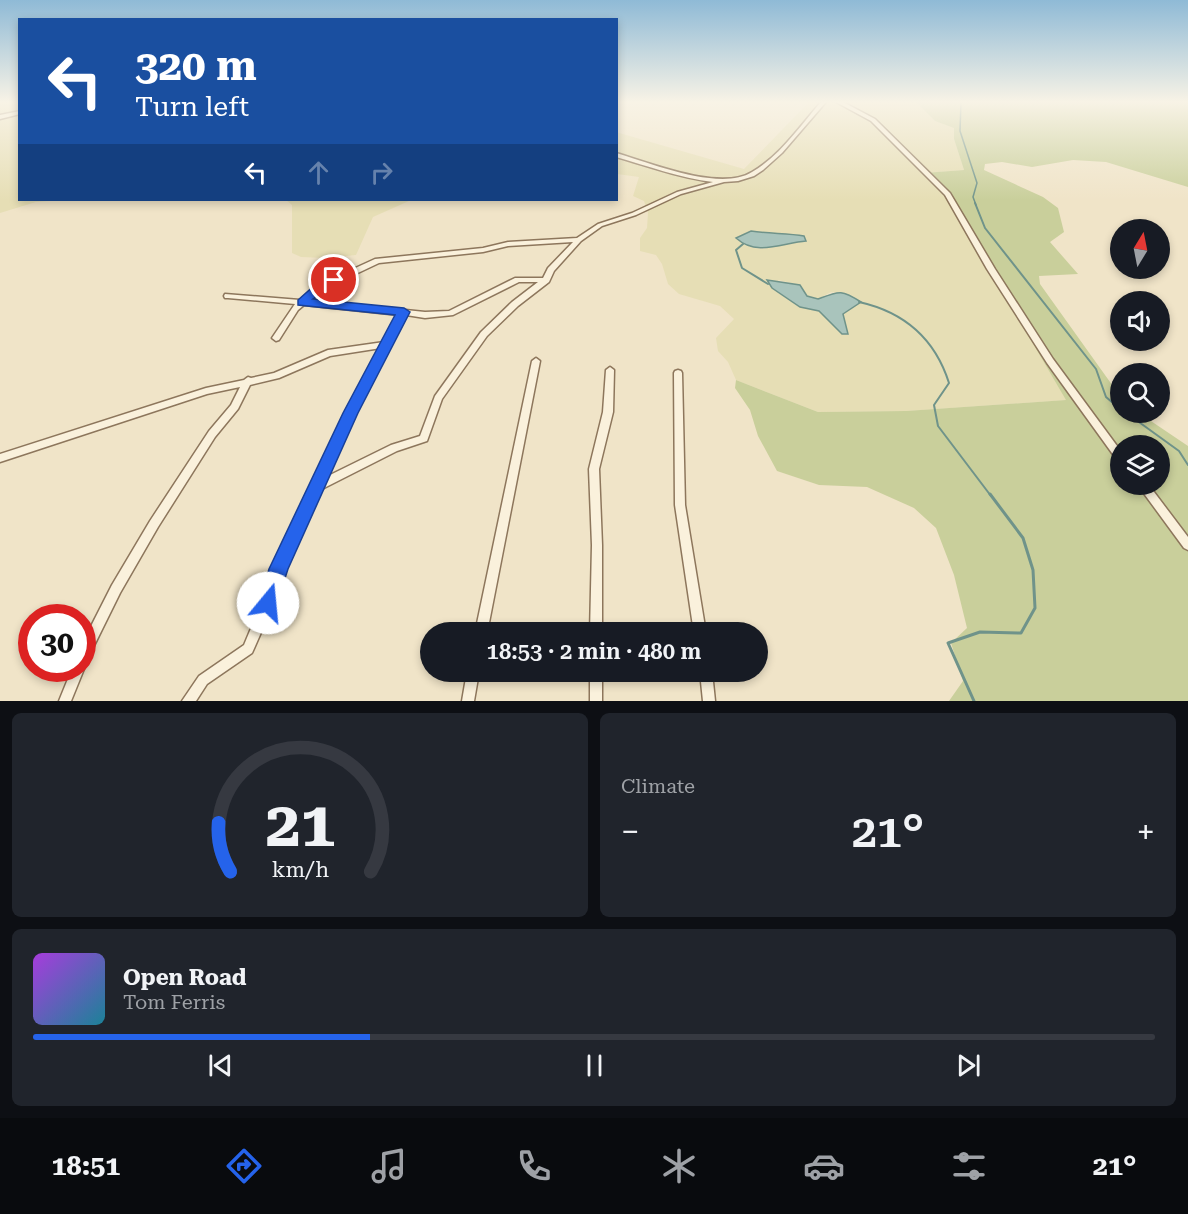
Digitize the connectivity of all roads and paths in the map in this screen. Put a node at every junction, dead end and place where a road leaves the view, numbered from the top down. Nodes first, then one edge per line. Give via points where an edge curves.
1 (793, 135) edge
2 (888, 135) edge
3 (618, 156) edge
4 (722, 180) junction
5 (579, 240) junction
6 (546, 280) junction
7 (228, 296) dead end
8 (302, 303) junction
9 (404, 312) junction
10 (276, 338) dead end
11 (387, 344) junction
12 (536, 361) dead end
13 (610, 370) dead end
14 (678, 373) dead end
15 (248, 380) junction
16 (1110, 443) edge
17 (0, 458) edge
18 (318, 486) junction
19 (1150, 495) edge
20 (1188, 545) edge
21 (483, 622) edge
22 (596, 622) edge
23 (698, 622) edge
24 (96, 630) edge
25 (72, 682) edge
26 (471, 682) edge
27 (596, 682) edge
28 (707, 682) edge
29 (64, 701) edge
30 (188, 701) edge
31 (468, 701) edge
32 (596, 701) edge
33 (709, 701) edge

1 - 4 street via 764,166 744,179
2 - 16 street via 948,194 1038,343
3 - 4 street via 686,175
4 - 5 street via 600,225
5 - 6 street
5 - 8 street via 508,244 378,261 319,288
6 - 9 street via 518,280 450,313
6 - 18 street via 484,334 438,398 424,438 394,448
7 - 8 street
8 - 9 street
8 - 10 street
9 - 11 street
11 - 15 street via 328,353 276,376
11 - 18 street via 350,413
12 - 21 street
13 - 22 street via 608,412 594,469
14 - 23 street via 680,505
15 - 17 street
15 - 24 street via 236,407 212,434 154,524
18 - 30 street via 279,569 248,649 203,680
19 - 20 street
25 - 29 street
26 - 31 street
27 - 32 street
28 - 33 street

